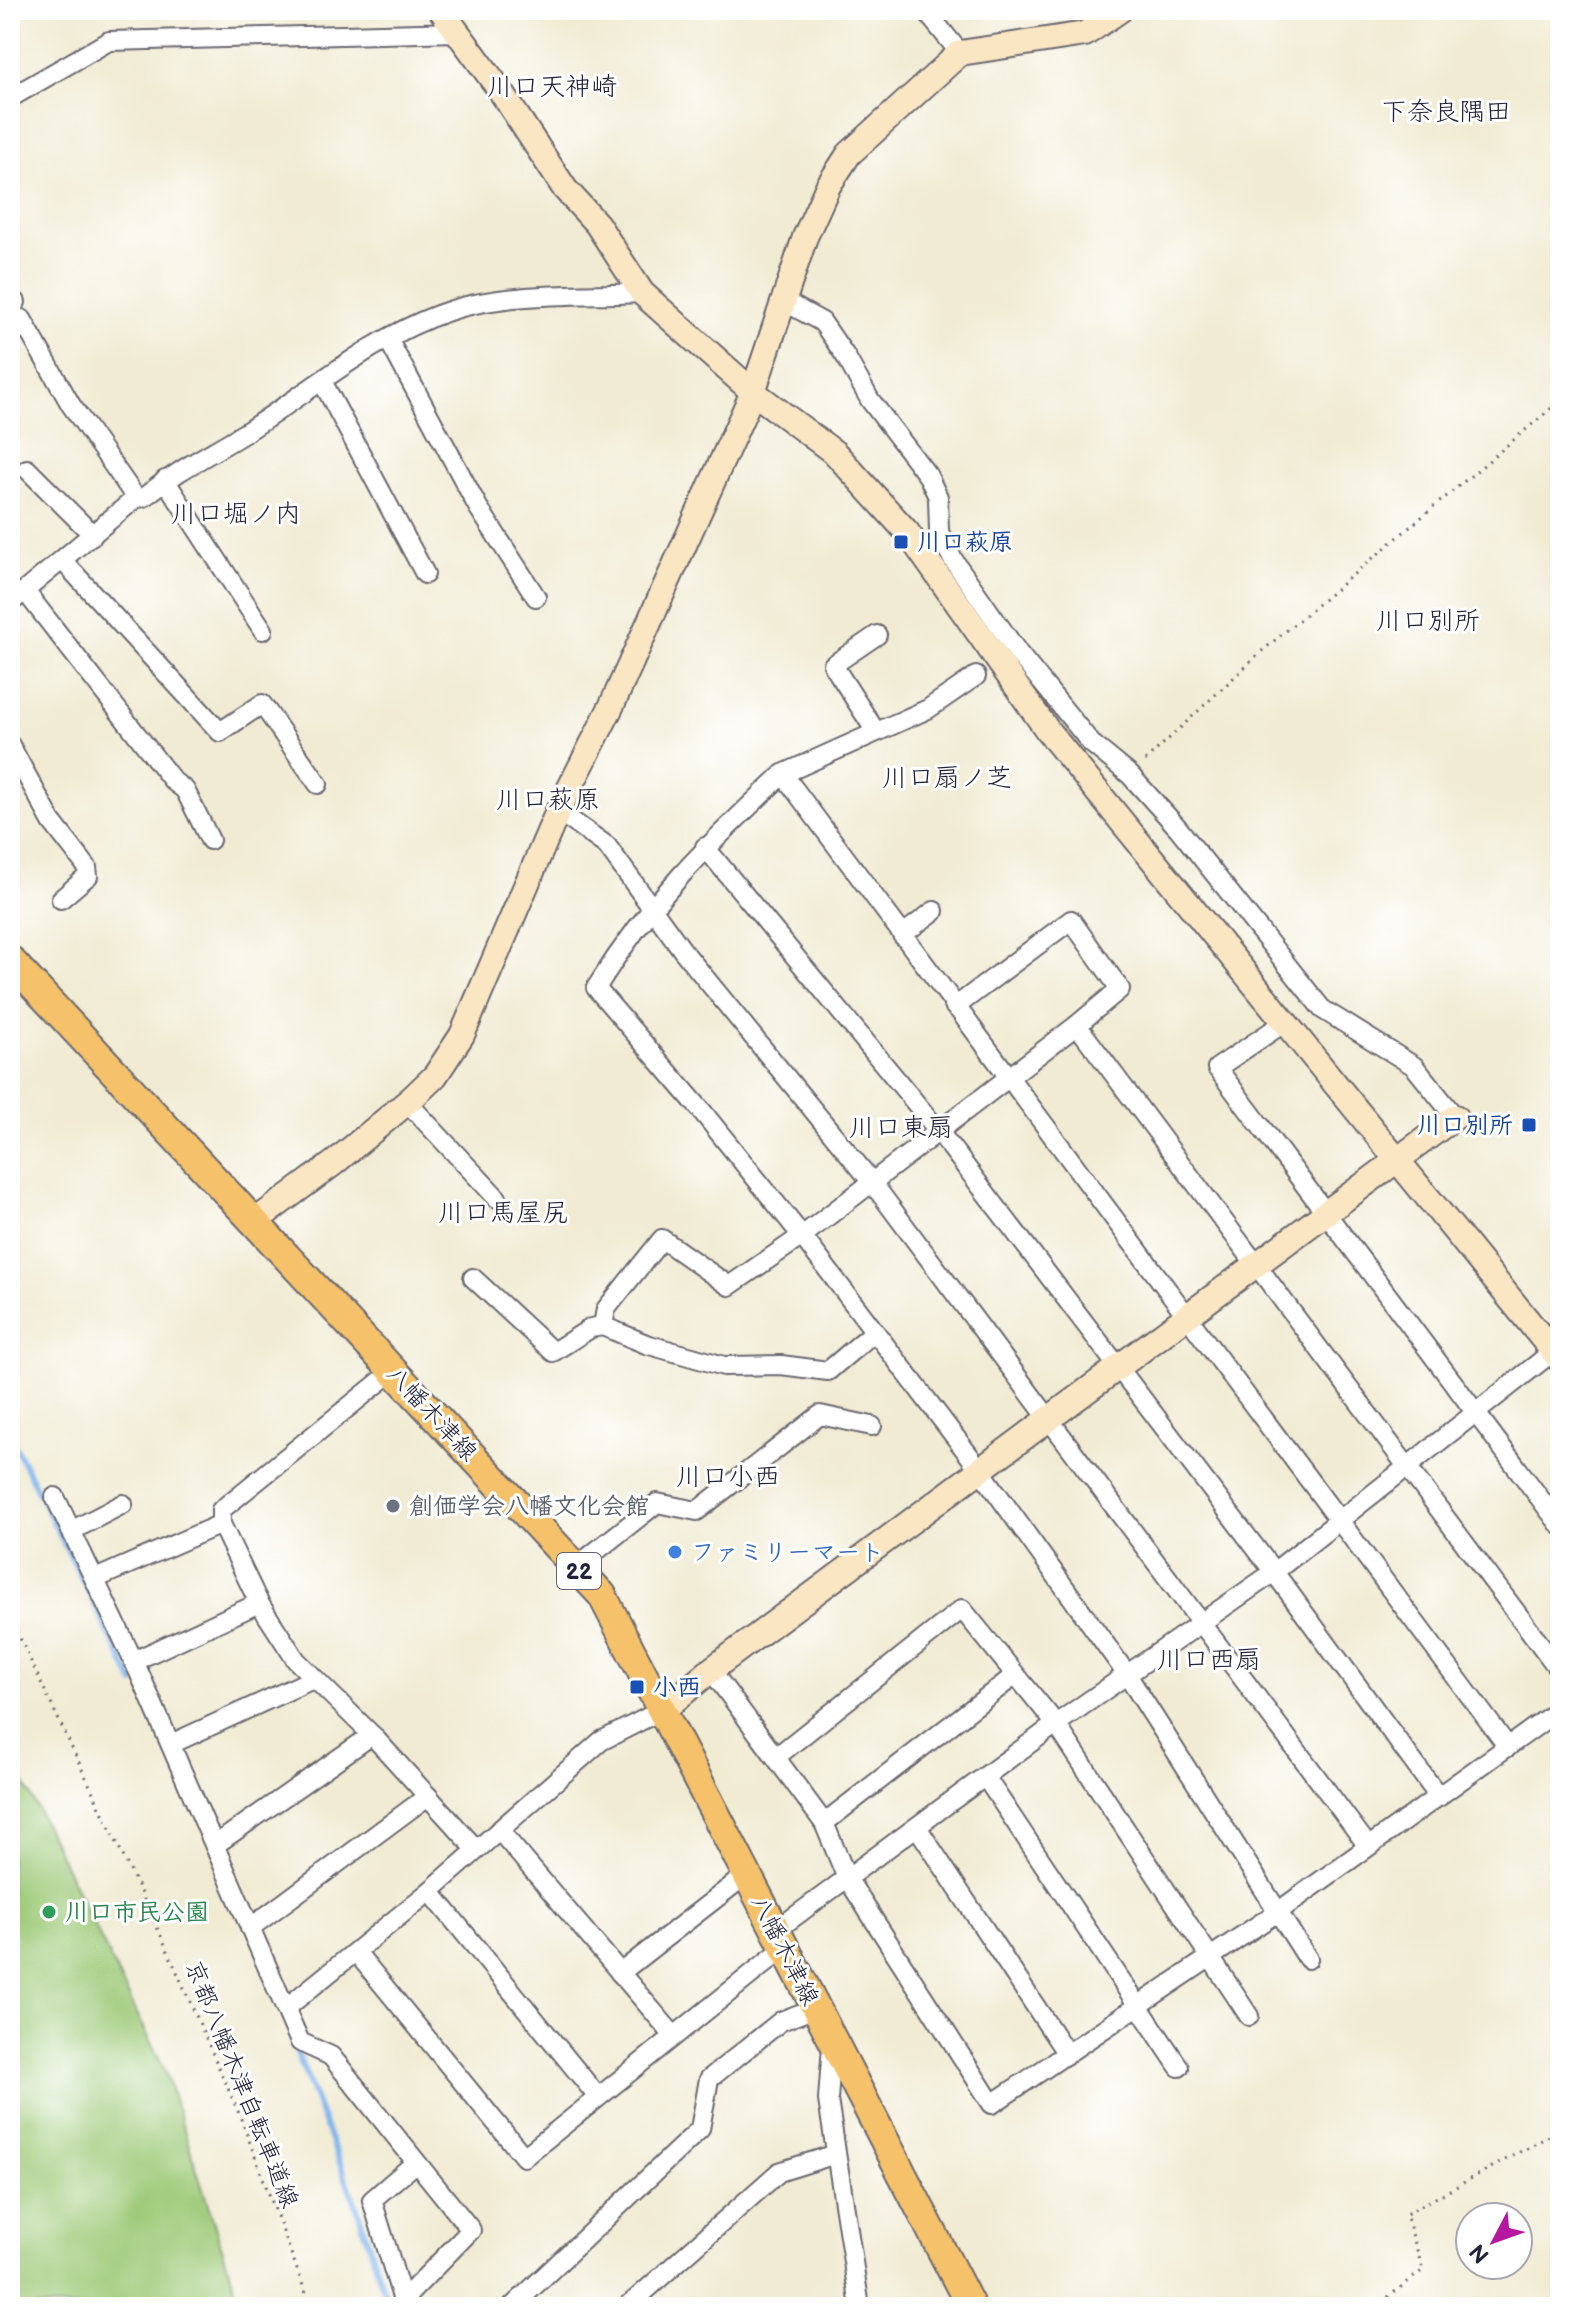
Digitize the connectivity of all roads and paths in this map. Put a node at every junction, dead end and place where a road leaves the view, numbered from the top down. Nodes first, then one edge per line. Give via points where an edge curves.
1 (441, 10) edge
2 (925, 10) edge
3 (1120, 10) edge
4 (459, 32) junction
5 (960, 53) junction
6 (10, 98) edge
7 (642, 293) junction
8 (782, 300) junction
9 (10, 323) edge
10 (388, 339) junction
11 (322, 381) junction
12 (753, 392) junction
13 (1560, 401) edge
14 (27, 469) dead end
15 (165, 480) junction
16 (136, 498) junction
17 (93, 535) junction
18 (63, 561) junction
19 (425, 574) dead end
20 (25, 591) junction
21 (536, 597) dead end
22 (10, 603) edge
23 (263, 630) dead end
24 (877, 635) dead end
25 (976, 676) dead end
26 (876, 732) junction
27 (10, 745) edge
28 (783, 774) junction
29 (1130, 775) junction
30 (318, 784) dead end
31 (558, 811) junction
32 (210, 840) dead end
33 (705, 847) junction
34 (61, 899) dead end
35 (652, 904) junction
36 (934, 911) dead end
37 (902, 935) junction
38 (10, 960) edge
39 (955, 1007) junction
40 (1285, 1022) junction
41 (1077, 1025) junction
42 (1008, 1079) junction
43 (408, 1103) junction
44 (1455, 1117) joint
45 (937, 1129) junction
46 (1399, 1159) junction
47 (871, 1181) junction
48 (497, 1198) dead end
49 (1328, 1214) junction
50 (254, 1222) junction
51 (802, 1236) junction
52 (1259, 1265) junction
53 (473, 1278) dead end
54 (1186, 1316) junction
55 (603, 1326) junction
56 (874, 1332) junction
57 (1558, 1353) edge
58 (1120, 1369) junction
59 (393, 1371) junction
60 (1476, 1414) junction
61 (1050, 1417) junction
62 (872, 1426) dead end
63 (1408, 1468) junction
64 (981, 1471) junction
65 (55, 1497) dead end
66 (123, 1504) dead end
67 (1339, 1519) junction
68 (221, 1524) junction
69 (1560, 1525) edge
70 (71, 1531) junction
71 (576, 1567) junction
72 (1274, 1572) junction
73 (95, 1579) junction
74 (259, 1603) junction
75 (10, 1617) edge
76 (1200, 1624) junction
77 (134, 1661) junction
78 (711, 1670) junction
79 (1560, 1671) edge
80 (1126, 1673) junction
81 (1014, 1676) junction
82 (313, 1679) junction
83 (664, 1709) junction
84 (1560, 1709) edge
85 (1056, 1724) junction
86 (372, 1735) junction
87 (171, 1744) junction
88 (1508, 1747) junction
89 (776, 1757) junction
90 (986, 1778) junction
91 (428, 1796) junction
92 (1439, 1797) junction
93 (824, 1823) junction
94 (917, 1827) junction
95 (499, 1830) junction
96 (215, 1845) junction
97 (1368, 1846) junction
98 (476, 1849) junction
99 (747, 1874) junction
100 (847, 1878) junction
101 (430, 1891) junction
102 (1276, 1913) junction
103 (250, 1928) junction
104 (779, 1939) junction
105 (356, 1952) junction
106 (1209, 1958) junction
107 (1308, 1959) dead end
108 (620, 1973) junction
109 (1139, 2006) junction
110 (286, 2008) junction
111 (815, 2008) junction
112 (1249, 2016) dead end
113 (674, 2036) junction
114 (832, 2041) junction
115 (1067, 2054) junction
116 (1179, 2067) dead end
117 (598, 2097) junction
118 (1560, 2130) edge
119 (836, 2154) junction
120 (416, 2162) junction
121 (404, 2303) edge
122 (311, 2307) edge
123 (512, 2307) edge
124 (627, 2307) edge
125 (860, 2307) edge
126 (971, 2307) edge
127 (1375, 2307) edge

1 - 4 street
2 - 5 street
3 - 5 street via 1085,34
4 - 6 street via 109,41
4 - 7 street
5 - 8 street via 849,154 822,198
7 - 10 street via 449,310
7 - 12 street
8 - 12 street
8 - 29 street via 822,322 870,400 928,476 938,497 939,532 970,583 1091,743
9 - 16 street via 22,319 71,405
10 - 11 street
10 - 21 street via 478,507
11 - 15 street
11 - 19 street
12 - 31 street via 617,694
12 - 40 street via 835,453 907,532 1048,731
13 - 29 path via 1261,652
14 - 17 street
15 - 16 street
15 - 23 street
16 - 17 street
17 - 18 street
18 - 20 street
18 - 30 street via 220,732 262,704
20 - 22 street
20 - 32 street via 185,790
24 - 26 street via 833,665
25 - 26 street via 928,709
26 - 28 street
27 - 34 street via 52,822 87,867 88,876
28 - 33 street
28 - 37 street
29 - 44 street via 1322,1009 1414,1066
31 - 35 street via 607,846
31 - 43 street via 462,1035 435,1076
33 - 35 street
33 - 45 street
35 - 47 street via 683,951
35 - 51 street via 596,988
36 - 37 street
37 - 39 street
38 - 50 main road, 八幡木津線 / 22
39 - 41 street via 1071,920 1120,989
39 - 42 street
40 - 46 street
40 - 49 street via 1217,1068
41 - 42 street
41 - 52 street
42 - 45 street
42 - 54 street
43 - 48 street
43 - 50 street
44 - 46 street
45 - 47 street
45 - 58 street
46 - 49 street
46 - 57 street
47 - 51 street
47 - 61 street
49 - 52 street
49 - 60 street
50 - 59 main road, 八幡木津線 / 22
51 - 55 street via 729,1286 662,1239 606,1309
51 - 56 street
52 - 54 street
52 - 63 street
53 - 55 street via 553,1352
54 - 58 street
54 - 67 street
55 - 56 street via 724,1366 828,1371
56 - 64 street
57 - 60 street
58 - 61 street
58 - 72 street
59 - 68 street via 221,1510
59 - 71 main road, 八幡木津線 / 22
60 - 63 street
60 - 69 street
61 - 64 street
61 - 76 street
62 - 71 street via 820,1415 697,1511 657,1503
63 - 67 street
63 - 79 street
64 - 78 street
64 - 80 street
65 - 70 street
66 - 70 street
67 - 72 street
67 - 88 street
68 - 73 street
68 - 74 street
70 - 73 street
71 - 83 main road, 八幡木津線 / 22 via 602,1595
72 - 76 street
72 - 92 street
73 - 77 street
74 - 77 street
74 - 82 street
75 - 122 path, 京都八幡木津自転車道線 via 240,2116
76 - 80 street
76 - 97 street
77 - 87 street
78 - 83 street
78 - 89 street
80 - 85 street
80 - 102 street
81 - 85 street
81 - 89 street via 962,1609
81 - 93 street
82 - 86 street
82 - 87 street
83 - 95 street via 601,1741
83 - 99 main road, 八幡木津線 / 22
84 - 88 street
85 - 90 street
85 - 106 street
86 - 91 street
86 - 96 street
87 - 96 street
88 - 92 street
89 - 93 street
90 - 94 street
90 - 109 street
91 - 98 street
91 - 103 street
92 - 97 street
93 - 100 street
94 - 100 street
94 - 115 street
95 - 98 street
95 - 108 street
96 - 103 street
97 - 102 street
98 - 101 street
99 - 104 main road, 八幡木津線 / 22
99 - 108 street
100 - 104 street
100 - 115 street via 992,2104
101 - 105 street
101 - 117 street
102 - 106 street
102 - 107 street
103 - 110 street
104 - 111 main road, 八幡木津線 / 22
104 - 113 street
105 - 110 street
105 - 117 street via 524,2157
106 - 109 street
106 - 112 street
108 - 113 street
109 - 115 street
109 - 116 street
110 - 120 street via 300,2042 331,2056
111 - 114 main road, 八幡木津線 / 22
111 - 123 street via 781,2021 709,2079 700,2129
113 - 117 street
114 - 119 street via 828,2100
114 - 126 main road, 八幡木津線 / 22
118 - 127 path via 1406,2214 1423,2270
119 - 124 street via 779,2172
119 - 125 street
120 - 121 street via 372,2200
120 - 121 street via 471,2230

